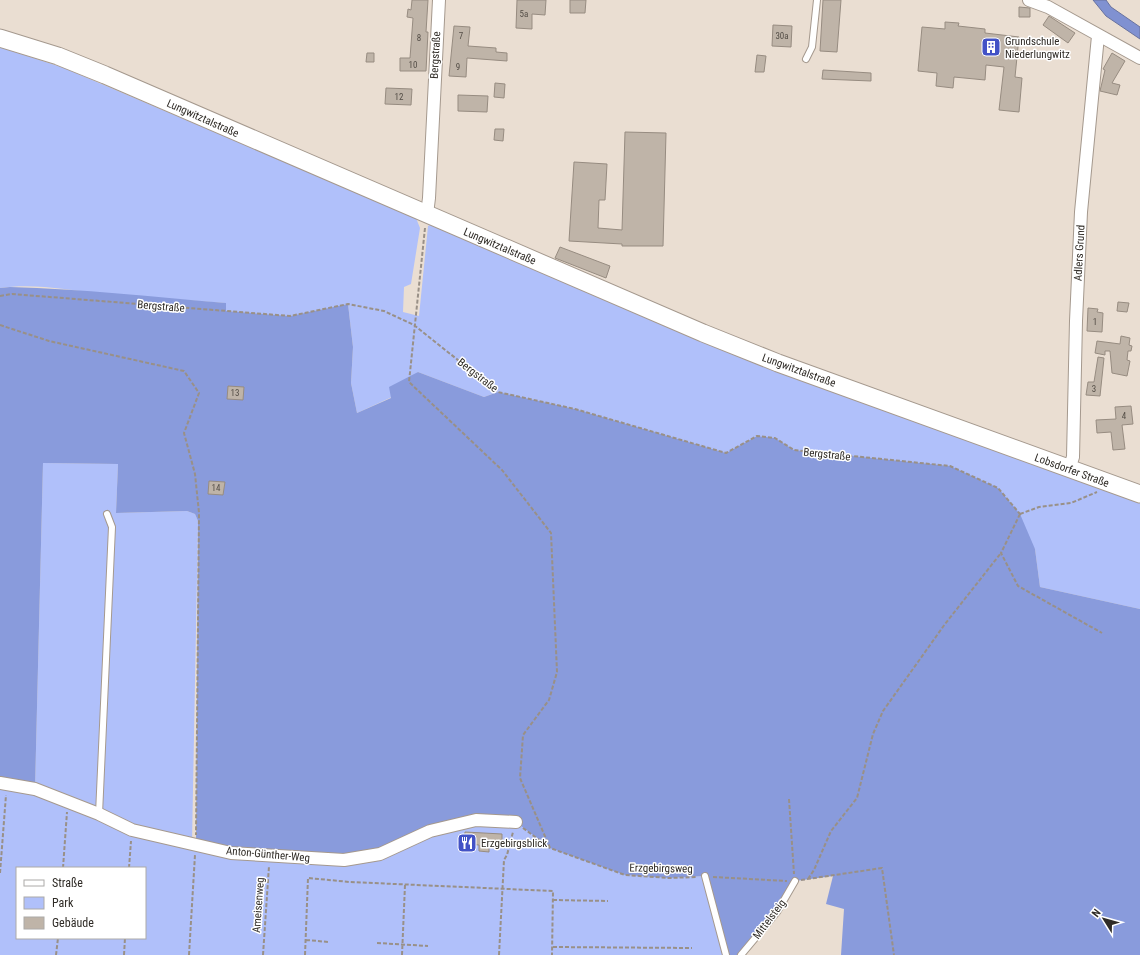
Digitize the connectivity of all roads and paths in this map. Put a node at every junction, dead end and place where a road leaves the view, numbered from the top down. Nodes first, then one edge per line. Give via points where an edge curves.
1 (439, 0) edge
2 (817, 0) edge
3 (1029, 0) edge
4 (1098, 36) junction
5 (0, 38) edge
6 (1140, 58) edge
7 (806, 59) dead end
8 (426, 214) junction
9 (0, 296) edge
10 (0, 325) edge
11 (414, 325) junction
12 (1004, 446) joint
13 (1069, 469) junction
14 (1114, 486) junction
15 (1140, 494) edge
16 (107, 514) dead end
17 (1020, 514) junction
18 (1001, 553) junction
19 (1102, 633) dead end
20 (3, 784) edge
21 (788, 799) dead end
22 (67, 803) junction
23 (98, 814) junction
24 (516, 822) junction
25 (132, 830) junction
26 (196, 845) junction
27 (550, 848) junction
28 (269, 855) junction
29 (63, 867) edge
30 (129, 867) edge
31 (0, 873) edge
32 (705, 876) junction
33 (808, 880) junction
34 (795, 881) junction
35 (405, 885) junction
36 (502, 888) junction
37 (553, 900) junction
38 (608, 901) dead end
39 (58, 939) edge
40 (125, 939) edge
41 (306, 940) junction
42 (329, 942) dead end
43 (377, 943) dead end
44 (402, 944) junction
45 (428, 946) dead end
46 (552, 947) junction
47 (692, 948) dead end
48 (56, 955) edge
49 (124, 955) edge
50 (189, 955) edge
51 (263, 955) edge
52 (305, 955) edge
53 (402, 955) edge
54 (499, 955) edge
55 (552, 955) edge
56 (726, 955) edge
57 (742, 955) edge
58 (894, 955) edge

1 - 8 street, Bergstraße via 429,198
2 - 7 lane via 812,47
3 - 4 street
4 - 6 street
4 - 13 street, Adlers Grund via 1081,212 1073,457
5 - 8 main road, Lungwitztalstraße via 58,56 105,75
8 - 11 path
8 - 12 main road, Lungwitztalstraße via 710,336
9 - 11 path, Bergstraße via 12,294 290,316 348,304 384,311
10 - 26 path via 49,340 184,371 199,393 184,433 195,474 199,513
11 - 17 path, Bergstraße via 498,392 575,409 726,453 757,436 775,438 794,450 950,466 998,488
11 - 27 path via 409,382 502,470 551,534 557,672 549,700 523,735 520,778
12 - 13 main road, Lobsdorfer Straße
13 - 14 main road, Lobsdorfer Straße
14 - 15 main road, Lobsdorfer Straße
14 - 17 path via 1071,503 1039,507
16 - 23 lane via 112,527
17 - 18 path
18 - 19 path via 1018,586
18 - 33 path via 945,624 883,710 872,734 857,798 831,831
20 - 22 street, Anton-Günther-Weg via 35,789
20 - 31 path
21 - 34 path
22 - 23 street, Anton-Günther-Weg
22 - 29 path
23 - 25 street, Anton-Günther-Weg
24 - 27 path, Erzgebirgsweg
24 - 28 street, Anton-Günther-Weg via 476,820 430,830 380,854 344,860
24 - 36 path via 504,860
25 - 26 street, Anton-Günther-Weg
25 - 30 path
26 - 28 street, Anton-Günther-Weg via 231,853
26 - 50 path
27 - 32 path, Erzgebirgsweg via 625,875 669,878
28 - 51 path, Ameisenweg
32 - 34 path, Erzgebirgsweg
32 - 56 lane
33 - 34 path, Erzgebirgsweg
33 - 58 path, Erzgebirgsweg via 882,868
34 - 57 lane, Mittelsteig via 777,912
35 - 36 path
35 - 41 path via 308,878
35 - 44 path
36 - 37 path via 553,891
36 - 54 path
37 - 38 path
37 - 46 path
39 - 48 path
40 - 49 path
41 - 42 path
41 - 52 path
43 - 44 path
44 - 45 path
44 - 53 path
46 - 47 path
46 - 55 path

